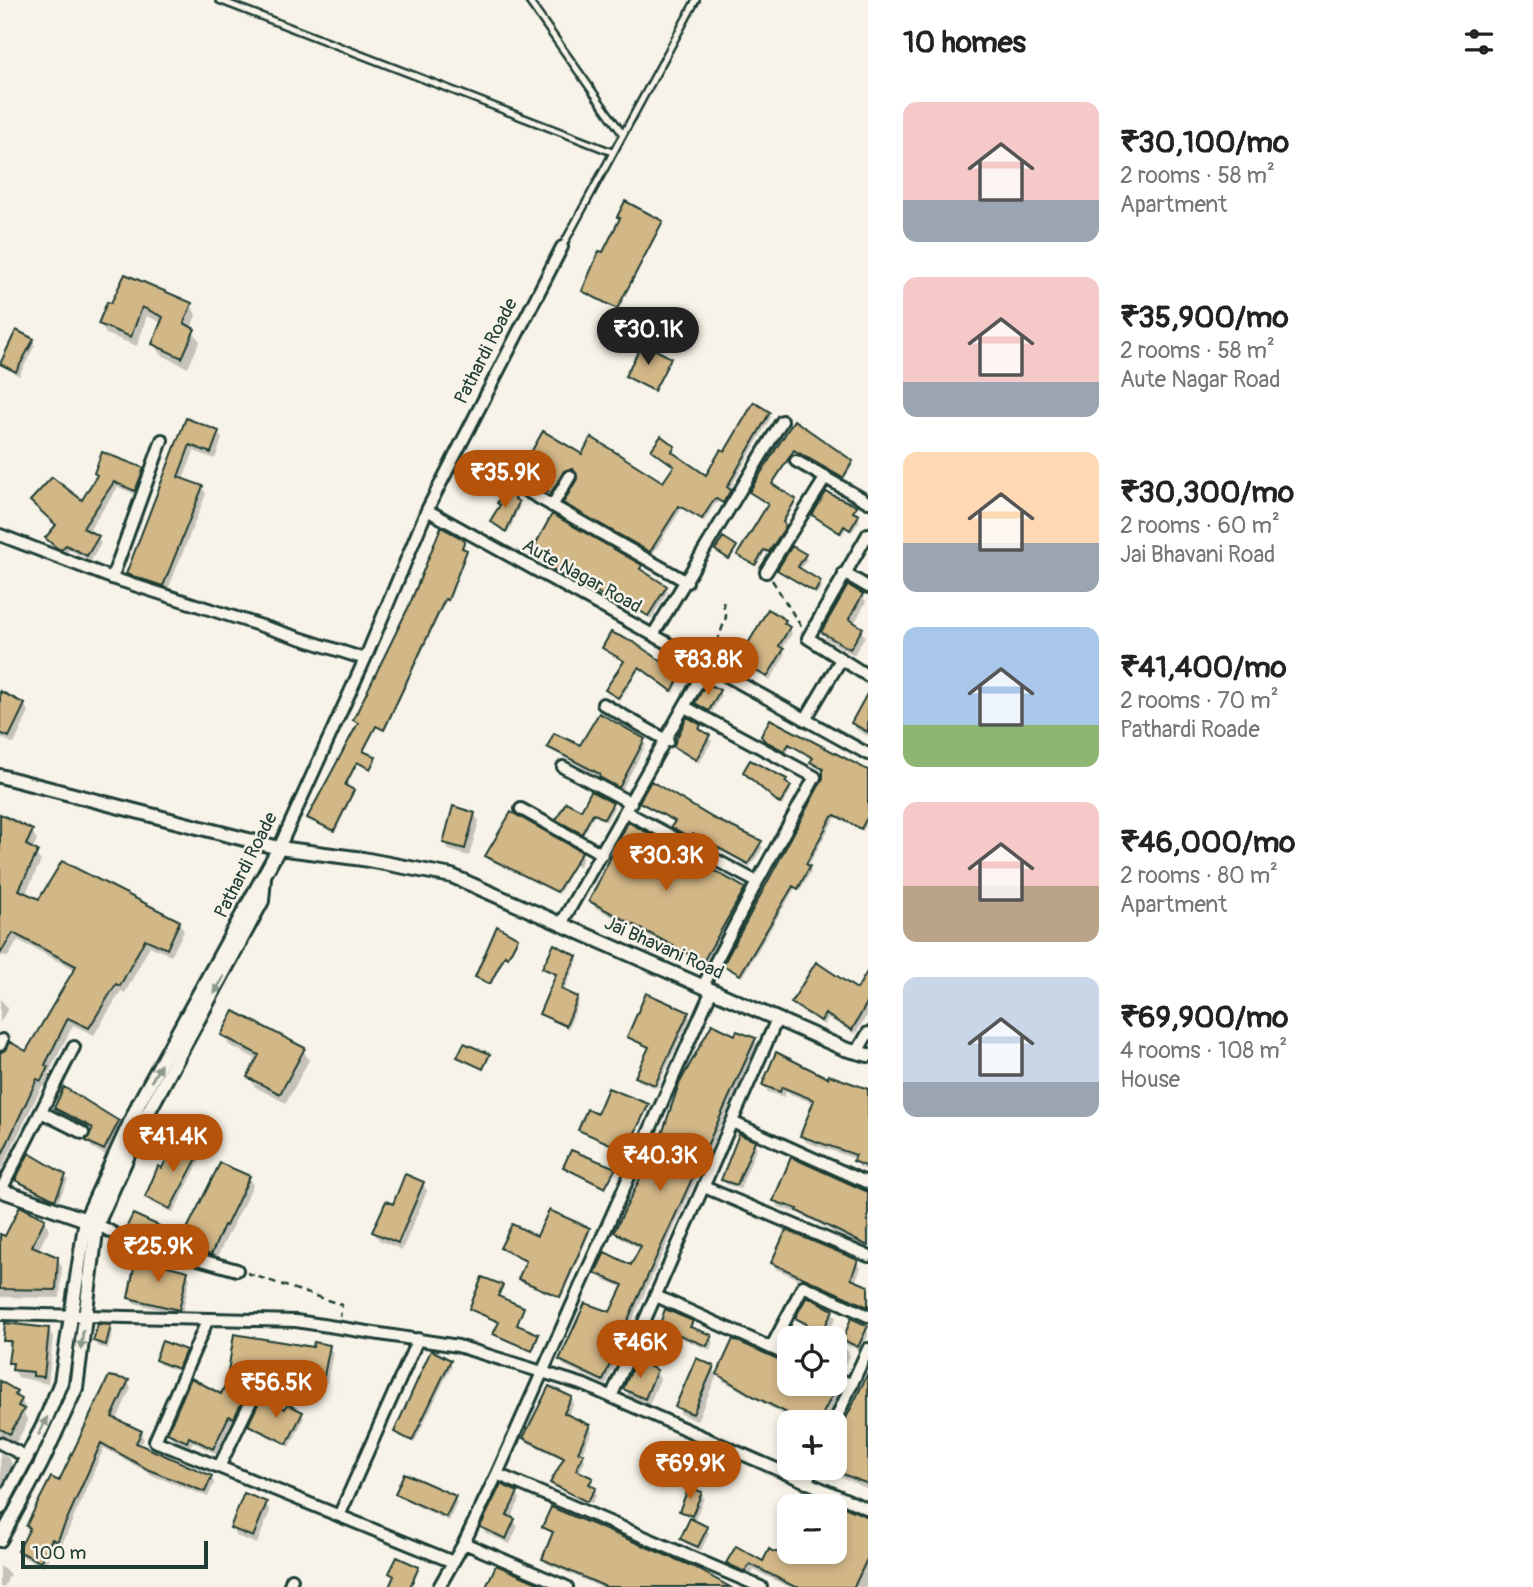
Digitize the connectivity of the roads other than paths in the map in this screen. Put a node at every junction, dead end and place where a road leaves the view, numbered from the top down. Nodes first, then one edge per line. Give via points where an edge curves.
1 (219, 0) edge
2 (528, 0) edge
3 (696, 0) edge
4 (622, 133) junction
5 (612, 152) junction
6 (562, 247) joint
7 (782, 421) dead end
8 (162, 440) dead end
9 (796, 461) dead end
10 (570, 477) dead end
11 (826, 477) junction
12 (516, 485) dead end
13 (868, 502) edge
14 (552, 506) junction
15 (427, 510) junction
16 (0, 534) edge
17 (868, 534) edge
18 (766, 572) road end
19 (844, 573) junction
20 (112, 578) junction
21 (687, 582) junction
22 (868, 587) edge
23 (653, 635) junction
24 (365, 659) junction
25 (840, 661) junction
26 (707, 666) junction
27 (868, 676) edge
28 (603, 704) dead end
29 (685, 707) junction
30 (805, 720) junction
31 (668, 741) junction
32 (868, 754) edge
33 (563, 767) dead end
34 (0, 776) edge
35 (521, 808) dead end
36 (629, 808) junction
37 (279, 848) junction
38 (602, 854) junction
39 (757, 881) junction
40 (561, 924) junction
41 (708, 988) junction
42 (777, 1019) junction
43 (868, 1033) edge
44 (74, 1047) dead end
45 (862, 1054) edge
46 (41, 1112) junction
47 (732, 1122) junction
48 (83, 1133) dead end
49 (868, 1183) edge
50 (704, 1186) junction
51 (1, 1190) edge
52 (91, 1221) junction
53 (868, 1256) edge
54 (237, 1270) road end
55 (656, 1296) junction
56 (0, 1314) edge
57 (78, 1315) junction
58 (868, 1316) edge
59 (208, 1319) junction
60 (418, 1339) junction
61 (771, 1348) junction
62 (868, 1349) edge
63 (777, 1351) edge
64 (544, 1373) junction
65 (847, 1383) edge
66 (852, 1385) junction
67 (253, 1397) dead end
68 (611, 1397) junction
69 (840, 1410) edge
70 (0, 1443) edge
71 (27, 1457) junction
72 (219, 1467) junction
73 (497, 1474) junction
74 (806, 1482) joint
75 (0, 1508) edge
76 (868, 1509) edge
77 (339, 1516) junction
78 (0, 1540) edge
79 (464, 1543) junction
80 (453, 1562) junction
81 (439, 1587) edge
82 (567, 1587) edge
83 (761, 1587) edge

1 - 5 lane
2 - 4 lane
3 - 4 lane
4 - 5 lane
5 - 6 lane
6 - 15 street, Pathardi Roade
7 - 21 street
8 - 20 street
9 - 11 street
10 - 14 street
11 - 13 street
11 - 18 street
12 - 14 street
14 - 21 street
15 - 23 street, Aute Nagar Road
15 - 24 street, Pathardi Roade
16 - 20 street
17 - 19 street
19 - 22 street
19 - 25 street via 808,638
20 - 24 street
21 - 23 street
23 - 26 street, Aute Nagar Road
24 - 37 street, Pathardi Roade
25 - 27 street
25 - 30 street
26 - 29 street
26 - 30 street, Aute Nagar Road
28 - 31 street
29 - 31 street
29 - 39 street via 815,777
30 - 32 street, Aute Nagar Road
31 - 36 street
33 - 36 street
34 - 37 street, Jai Bhavani Road
35 - 38 street
36 - 38 street
36 - 39 street
37 - 40 street, Jai Bhavani Road via 452,876
37 - 52 street, Pathardi Roade via 139,1103
38 - 40 street
39 - 41 street
40 - 41 street, Jai Bhavani Road
41 - 42 street, Jai Bhavani Road
41 - 64 street
42 - 45 street, Jai Bhavani Road
42 - 47 street
43 - 45 street
44 - 46 street
46 - 48 street
46 - 51 street
47 - 49 street
47 - 50 street
50 - 53 street
50 - 55 street
51 - 52 street
52 - 54 street via 120,1237
52 - 57 street, Pathardi Roade
55 - 61 street
55 - 68 street
56 - 57 street
57 - 59 street
71 -> 57 street, Pathardi Roade via 58,1391
57 -> 78 street via 76,1388
58 - 61 street via 803,1286
59 - 60 street via 338,1326
59 - 72 street via 155,1441
60 - 64 street via 458,1346
60 - 77 street
61 - 63 street
62 - 66 street
64 - 68 street
64 - 73 street
65 - 66 street
66 - 69 street
67 - 72 street
68 - 74 street
70 - 71 street
71 - 75 street, Pathardi Roade
72 - 77 street
73 - 79 street
73 - 83 street
74 - 76 street
77 - 80 street
79 - 80 street
79 - 82 street
80 - 81 street

